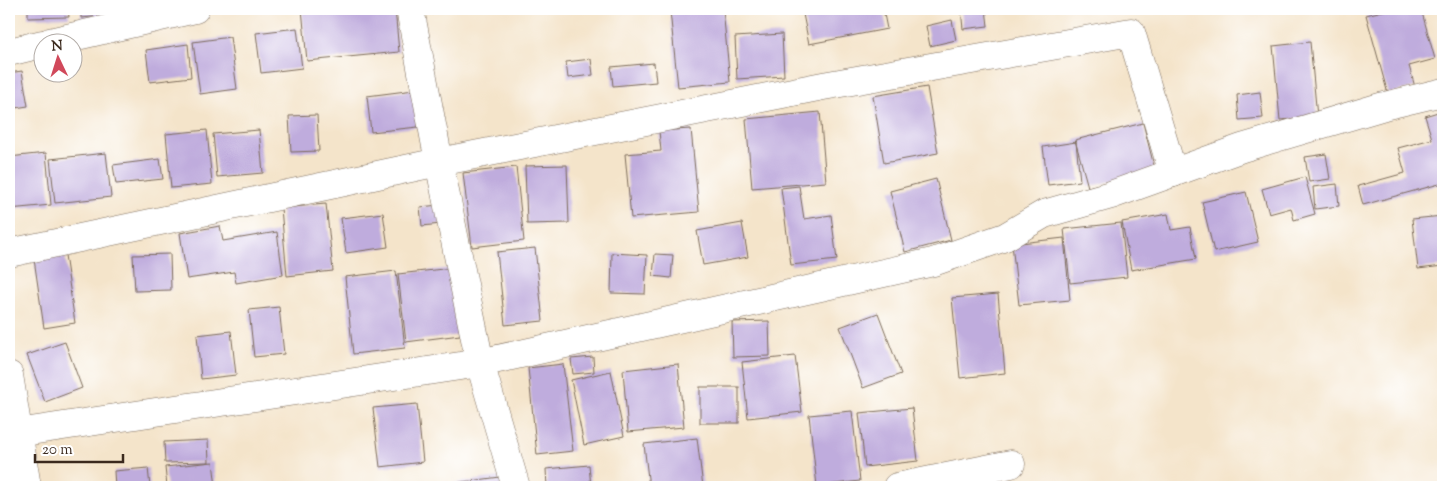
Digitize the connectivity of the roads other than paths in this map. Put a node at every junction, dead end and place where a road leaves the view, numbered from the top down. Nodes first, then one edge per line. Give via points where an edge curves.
1 (196, 9) edge
2 (410, 9) edge
3 (82, 35) edge
4 (32, 46) edge
5 (9, 52) edge
6 (1443, 92) edge
7 (439, 162) junction
8 (1173, 173) junction
9 (9, 253) edge
10 (480, 362) junction
11 (9, 375) edge
12 (17, 433) junction
13 (1011, 464) dead end
14 (27, 487) edge
15 (516, 487) edge
16 (897, 487) edge

1 - 3 street
2 - 7 street
4 - 5 street
6 - 8 street via 1251,145
7 - 8 street via 823,86 1131,32
7 - 9 street
7 - 10 street
8 - 10 street via 1044,214 1005,237 933,262
10 - 12 street
10 - 15 street
11 - 12 street
12 - 14 street
13 - 16 street

